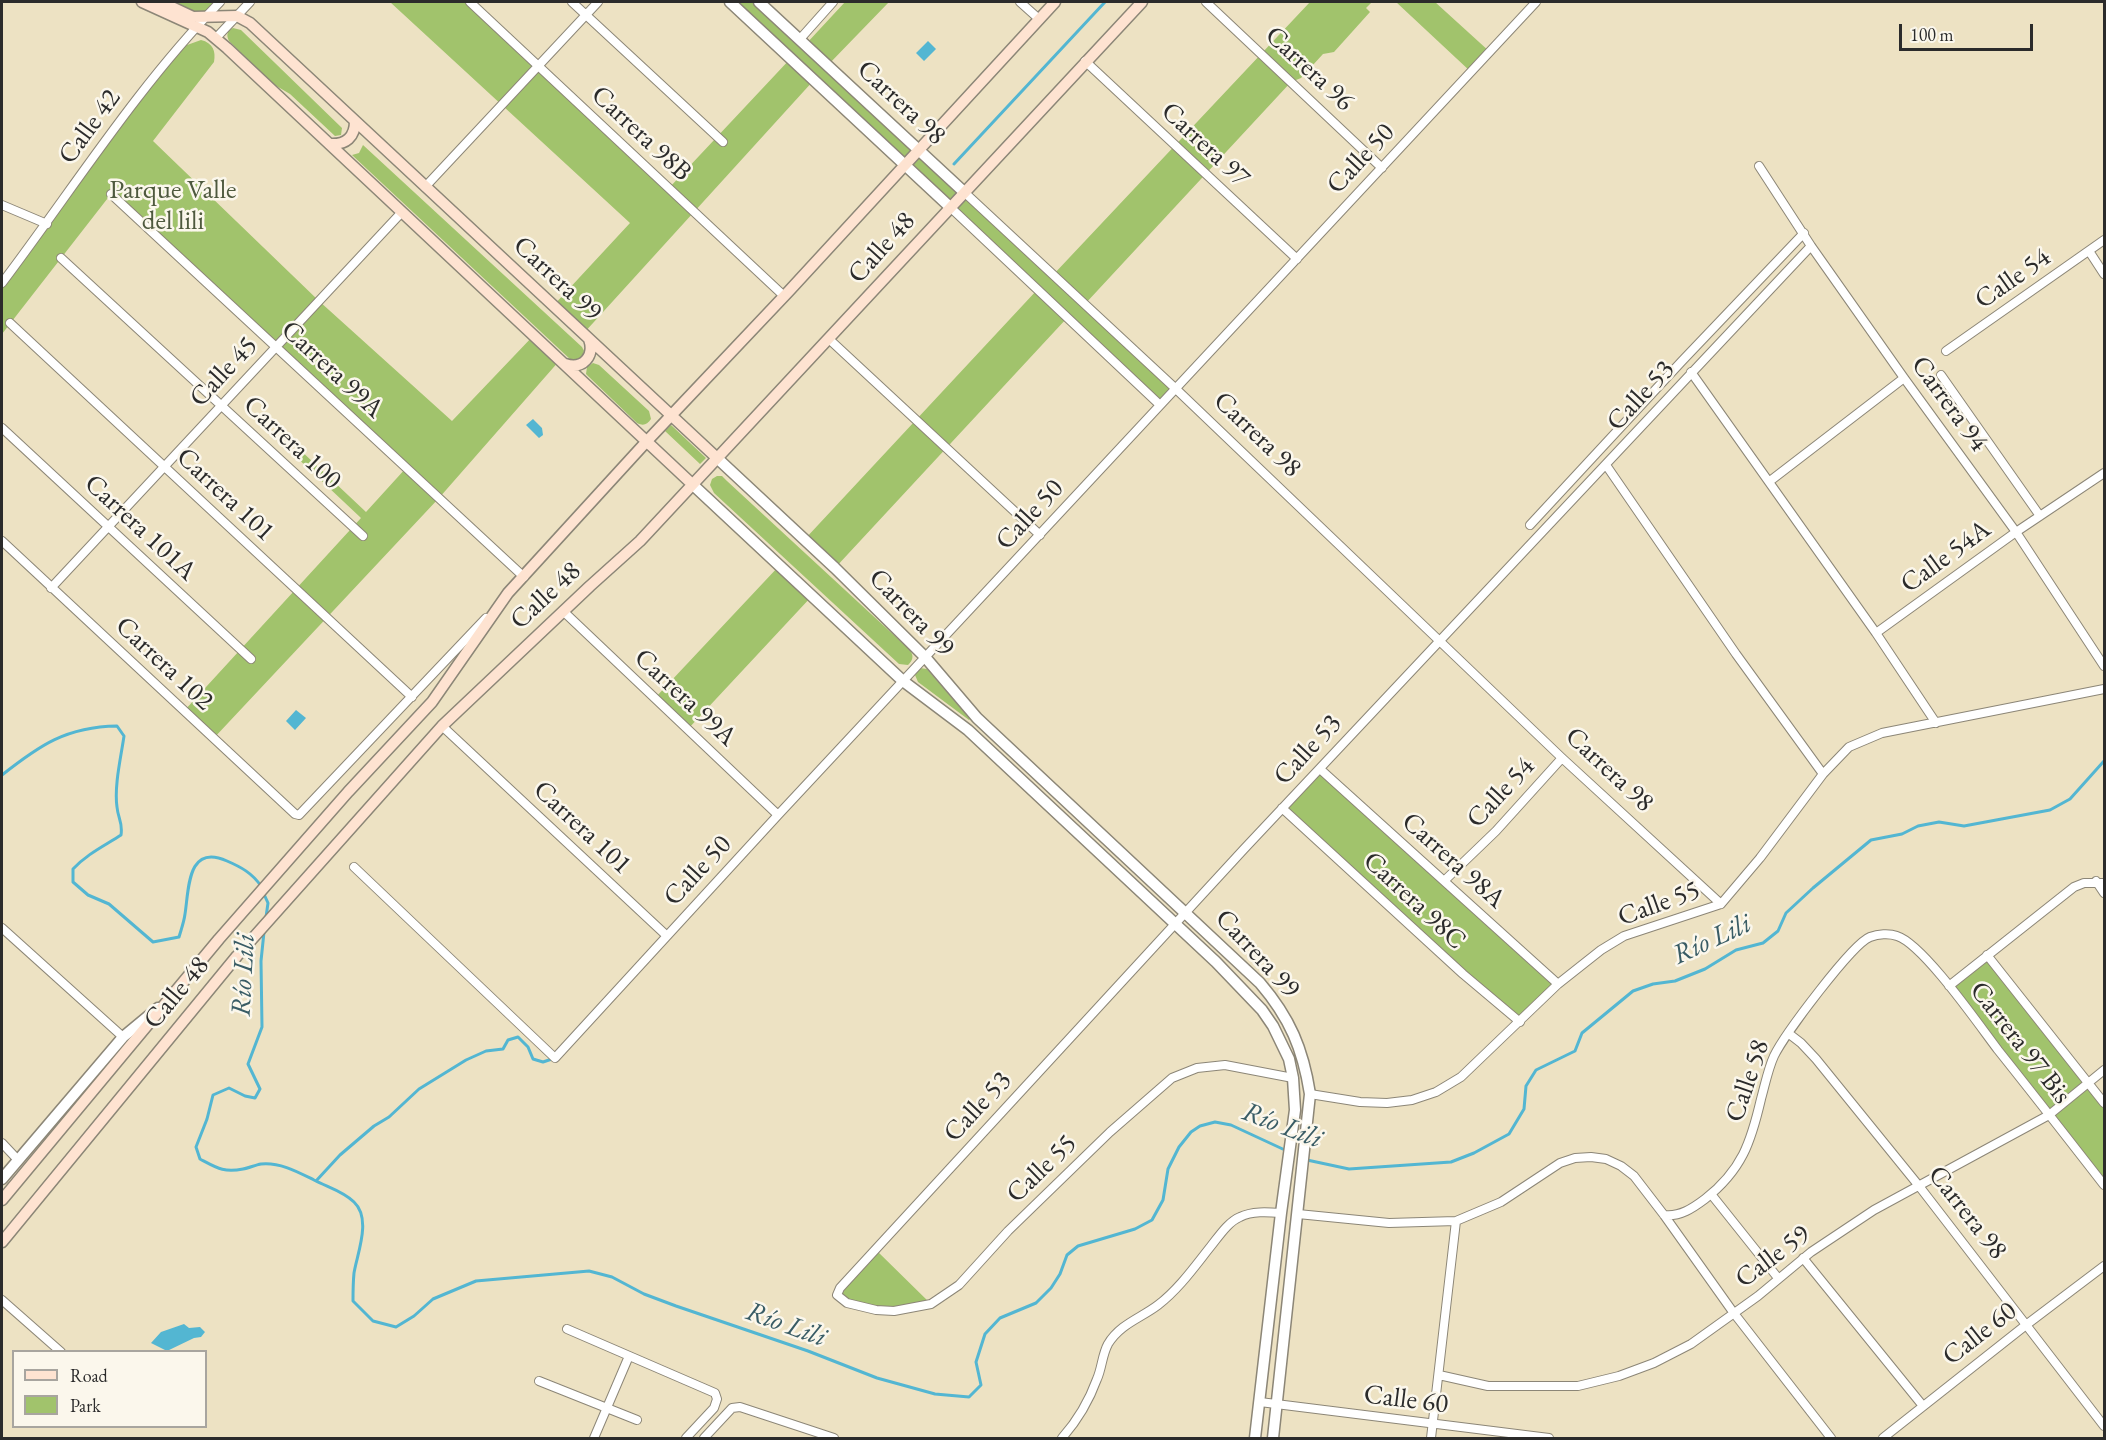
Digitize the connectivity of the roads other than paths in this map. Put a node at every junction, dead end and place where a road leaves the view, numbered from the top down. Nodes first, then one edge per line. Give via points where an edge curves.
1 (142, 2) edge
2 (161, 2) edge
3 (220, 2) edge
4 (250, 2) edge
5 (470, 2) edge
6 (572, 2) edge
7 (598, 2) edge
8 (730, 2) edge
9 (759, 2) edge
10 (833, 2) edge
11 (1020, 2) edge
12 (1055, 2) edge
13 (1142, 2) edge
14 (1206, 2) edge
15 (1536, 2) edge
16 (586, 14) junction
17 (237, 16) junction
18 (204, 18) junction
19 (1039, 19) junction
20 (196, 27) junction
21 (216, 38) junction
22 (800, 39) junction
23 (1085, 61) junction
24 (538, 66) junction
25 (355, 121) junction
26 (723, 142) dead end
27 (330, 144) junction
28 (919, 150) junction
29 (905, 165) junction
30 (1759, 166) dead end
31 (1382, 168) junction
32 (425, 187) junction
33 (964, 192) junction
34 (111, 194) dead end
35 (2, 205) edge
36 (950, 207) junction
37 (402, 212) junction
38 (47, 224) junction
39 (1804, 233) junction
40 (2104, 240) edge
41 (1811, 246) junction
42 (2089, 251) junction
43 (61, 258) dead end
44 (1297, 259) junction
45 (2104, 274) edge
46 (2, 284) edge
47 (784, 296) junction
48 (10, 323) dead end
49 (589, 339) junction
50 (830, 340) junction
51 (276, 347) junction
52 (1946, 351) dead end
53 (565, 364) junction
54 (1691, 372) junction
55 (1941, 375) dead end
56 (1904, 378) junction
57 (1176, 389) junction
58 (1160, 405) junction
59 (220, 406) junction
60 (671, 415) junction
61 (2, 428) edge
62 (646, 441) junction
63 (717, 458) junction
64 (1606, 465) junction
65 (164, 467) junction
66 (2104, 473) edge
67 (1770, 481) junction
68 (692, 484) junction
69 (2040, 516) junction
70 (1530, 525) dead end
71 (107, 528) junction
72 (2016, 532) junction
73 (1040, 535) junction
74 (363, 536) dead end
75 (2, 541) edge
76 (524, 577) junction
77 (51, 588) junction
78 (508, 593) junction
79 (563, 611) junction
80 (1876, 633) junction
81 (1441, 641) junction
82 (925, 657) junction
83 (250, 659) dead end
84 (2104, 666) edge
85 (903, 681) junction
86 (2104, 689) edge
87 (412, 697) junction
88 (1936, 723) junction
89 (442, 726) junction
90 (1562, 758) junction
91 (1320, 769) junction
92 (1823, 774) junction
93 (1282, 808) junction
94 (299, 815) joint
95 (778, 815) junction
96 (354, 867) dead end
97 (1444, 881) junction
98 (2100, 882) edge
99 (2104, 893) edge
100 (1721, 904) junction
101 (1185, 913) junction
102 (1175, 924) junction
103 (2, 928) edge
104 (1896, 935) joint
105 (667, 936) junction
106 (1987, 955) junction
107 (1558, 984) junction
108 (1949, 986) junction
109 (171, 996) junction
110 (1520, 1022) junction
111 (1788, 1033) junction
112 (123, 1037) junction
113 (2104, 1070) edge
114 (1293, 1078) junction
115 (2088, 1083) junction
116 (1310, 1094) junction
117 (2104, 1103) edge
118 (2049, 1115) junction
119 (2, 1143) edge
120 (18, 1160) junction
121 (2, 1179) edge
122 (2104, 1185) edge
123 (1919, 1186) junction
124 (1711, 1194) junction
125 (2, 1200) edge
126 (1281, 1214) junction
127 (1298, 1214) junction
128 (1664, 1215) junction
129 (1456, 1221) junction
130 (2, 1242) edge
131 (1803, 1258) junction
132 (2104, 1266) edge
133 (1778, 1278) junction
134 (840, 1288) joint
135 (2, 1300) edge
136 (1733, 1312) junction
137 (2026, 1325) junction
138 (567, 1329) dead end
139 (59, 1350) edge
140 (629, 1356) junction
141 (1439, 1375) junction
142 (539, 1381) dead end
143 (1260, 1402) junction
144 (1276, 1404) junction
145 (1923, 1406) junction
146 (607, 1408) junction
147 (637, 1420) dead end
148 (1433, 1424) junction
149 (2104, 1426) edge
150 (594, 1438) edge
151 (686, 1438) edge
152 (704, 1438) edge
153 (834, 1438) edge
154 (1062, 1438) edge
155 (1255, 1438) edge
156 (1273, 1438) edge
157 (1431, 1438) edge
158 (1549, 1438) edge
159 (1831, 1438) edge
160 (1886, 1438) edge

1 - 20 main road, Carrera 99
2 - 18 main road
3 - 18 street, Calle 42
4 - 17 street
5 - 24 street, Carrera 98B
6 - 16 street
7 - 16 street
8 - 29 street, Carrera 98
9 - 22 street, Carrera 98
10 - 22 street
11 - 19 street
12 - 19 main road, Calle 48
13 - 23 main road, Calle 48
14 - 31 street, Carrera 96
15 - 31 street, Calle 50
16 - 24 street
16 - 26 street
17 - 18 main road
17 - 21 street
17 - 25 main road, Carrera 99 via 250,23
18 - 20 street, Calle 42
19 - 28 main road, Calle 48
20 - 21 main road, Carrera 99
20 - 38 street, Calle 42 via 136,99
21 - 27 main road, Carrera 99
22 - 28 street, Carrera 98
23 - 33 main road, Calle 48
23 - 44 street, Carrera 97
24 - 32 street
24 - 47 street, Carrera 98B
25 - 27 main road via 349,139
25 - 32 main road, Carrera 99
27 - 37 main road, Carrera 99
28 - 29 main road, Calle 48
28 - 33 street, Carrera 98
29 - 36 street, Carrera 98
29 - 47 main road, Calle 48
30 - 39 street, Carrera 94
31 - 44 street, Calle 50
32 - 49 main road, Carrera 99
33 - 36 main road, Calle 48
33 - 57 street, Carrera 98
34 - 51 street, Carrera 99A
35 - 38 street
36 - 50 main road, Calle 48
36 - 58 street, Carrera 98
37 - 51 street, Calle 45
37 - 53 main road, Carrera 99
38 - 46 street, Calle 42
39 - 41 street, Carrera 94
39 - 70 street, Calle 53
40 - 42 street, Calle 54
41 - 54 street, Calle 53
41 - 56 street, Carrera 94
42 - 45 street
42 - 52 street, Calle 54
43 - 59 street, Carrera 100
44 - 57 street, Calle 50
47 - 60 main road, Calle 48
48 - 65 street, Carrera 101
49 - 53 main road via 591,348 586,361
49 - 60 main road, Carrera 99
50 - 63 main road, Calle 48
50 - 73 street
51 - 59 street, Calle 45
51 - 76 street, Carrera 99A
53 - 62 main road, Carrera 99
54 - 64 street, Calle 53
54 - 67 street
55 - 69 street
56 - 67 street
56 - 72 street, Carrera 94
57 - 58 street, Calle 50
57 - 81 street, Carrera 98
58 - 73 street, Calle 50
59 - 65 street, Calle 45
59 - 74 street, Carrera 100
60 - 62 main road, Calle 48
60 - 63 main road, Carrera 99
61 - 71 street, Carrera 101A
62 - 68 main road, Carrera 99
62 - 76 main road, Calle 48
63 - 68 main road, Calle 48
63 - 82 street, Carrera 99
64 - 81 street, Calle 53
64 - 92 street
65 - 71 street, Calle 45
65 - 87 street, Carrera 101
66 - 69 street, Calle 54A
67 - 80 street
68 - 79 main road, Calle 48 via 640,541
68 - 85 street, Carrera 99
69 - 72 street, Calle 54A
71 - 77 street, Calle 45
71 - 83 street, Carrera 101A
72 - 80 street, Calle 54A
72 - 84 street, Carrera 94
73 - 82 street, Calle 50
75 - 77 street, Carrera 102
76 - 78 main road, Calle 48
77 - 94 street, Carrera 102
78 - 87 street, Calle 48
78 - 109 main road, Calle 48 via 432,702 348,792
79 - 89 main road, Calle 48
79 - 95 street, Carrera 99A
80 - 88 street
81 - 90 street, Carrera 98
81 - 91 street, Calle 53
82 - 85 street, Calle 50
82 - 101 street, Carrera 99 via 977,718
85 - 95 street, Calle 50
85 - 102 street, Carrera 99 via 968,730
86 - 88 street, Calle 55
87 - 94 street, Calle 48
88 - 92 street, Calle 55 via 1882,733 1849,747
89 - 105 street, Carrera 101
89 - 130 main road, Calle 48 via 190,1011
90 - 97 street, Calle 54
90 - 100 street, Carrera 98
91 - 93 street, Calle 53
91 - 97 street, Carrera 98A
92 - 100 street, Calle 55
93 - 101 street, Calle 53
93 - 110 street, Carrera 98C
95 - 105 street, Calle 50
96 - 105 street, Calle 50 via 555,1058
97 - 107 street, Carrera 98A
98 - 99 street
98 - 106 street via 2074,888
100 - 107 street, Calle 55 via 1624,936
101 - 102 street, Calle 53
101 - 116 street, Carrera 99 via 1275,1000 1296,1039
102 - 114 street, Carrera 99 via 1263,1010 1284,1048
102 - 134 street, Calle 53
103 - 112 street
104 - 108 street, Carrera 97 Bis via 1910,942
104 - 111 street, Calle 58 via 1882,934 1859,943
106 - 108 street
106 - 115 street
107 - 110 street, Calle 55
108 - 118 street, Carrera 97 Bis
109 - 112 street
109 - 125 main road, Calle 48
110 - 116 street, Calle 55 via 1461,1077 1413,1100 1360,1102
111 - 123 street, Carrera 98 via 1816,1059
111 - 124 street, Calle 58 via 1768,1071 1747,1150
112 - 120 street
113 - 115 street, Calle 59
114 - 126 street, Carrera 99 via 1295,1110
114 - 134 street, Calle 55 via 1225,1065 1197,1068 1172,1078 1008,1231 959,1285 931,1304 876,1310 847,1303 837,1294
115 - 117 street
115 - 118 street, Calle 59
116 - 127 street, Carrera 99
118 - 122 street, Carrera 97 Bis
118 - 123 street, Calle 59
119 - 120 street
120 - 121 street
123 - 131 street, Calle 59 via 1874,1210
123 - 137 street, Carrera 98
124 - 128 street, Calle 58 via 1682,1213
124 - 133 street
126 - 143 street, Carrera 99
126 - 154 street via 1263,1212 1238,1217 1176,1288 1114,1335 1088,1400
127 - 129 street via 1389,1223
127 - 144 street, Carrera 99
128 - 129 street via 1634,1176 1606,1159 1591,1157 1560,1163 1501,1202
128 - 136 street
129 - 141 street
131 - 133 street, Calle 59
131 - 145 street
132 - 137 street, Calle 60
133 - 136 street, Calle 59
135 - 139 street
136 - 141 street, Calle 59 via 1691,1344 1654,1364 1578,1386 1488,1386
136 - 159 street
137 - 145 street, Calle 60
137 - 149 street, Carrera 98
138 - 140 street
140 - 146 street
140 - 151 street via 715,1393 714,1408
141 - 148 street
142 - 146 street
143 - 144 street, Calle 60
143 - 155 street, Carrera 99
144 - 148 street, Calle 60
144 - 156 street, Carrera 99
145 - 160 street, Calle 60
146 - 147 street
146 - 150 street
148 - 157 street
148 - 158 street, Calle 60
152 - 153 street via 732,1408 740,1407

